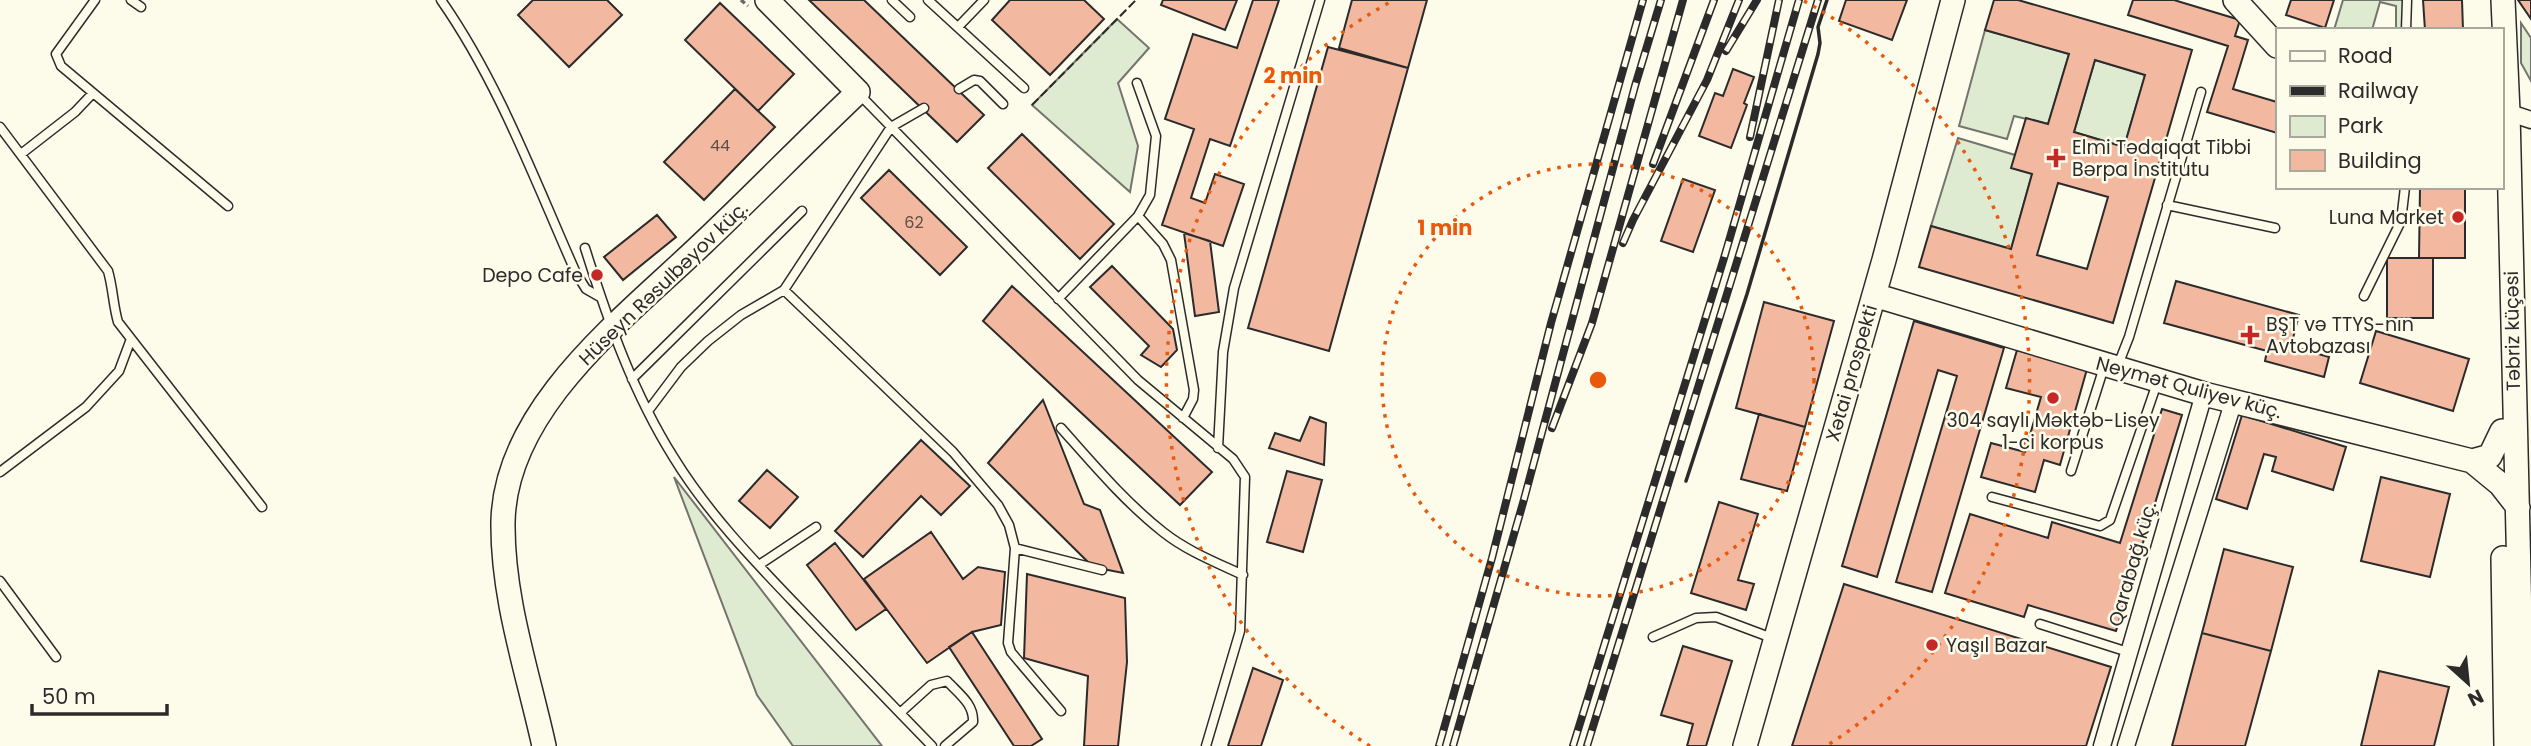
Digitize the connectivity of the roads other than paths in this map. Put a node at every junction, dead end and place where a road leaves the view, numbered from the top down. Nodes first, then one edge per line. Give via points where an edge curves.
1 (95, 0) edge
2 (131, 0) edge
3 (440, 0) edge
4 (767, 0) edge
5 (892, 0) edge
6 (928, 0) edge
7 (984, 0) edge
8 (1320, 0) edge
9 (1953, 0) edge
10 (2235, 0) edge
11 (2406, 0) edge
12 (2491, 0) edge
13 (2503, 0) edge
14 (141, 7) dead end
15 (910, 17) dead end
16 (958, 27) junction
17 (2406, 28) edge
18 (2491, 28) edge
19 (2276, 46) edge
20 (1137, 83) dead end
21 (1024, 88) dead end
22 (958, 89) dead end
23 (858, 92) junction
24 (2201, 92) dead end
25 (93, 93) junction
26 (1003, 104) dead end
27 (924, 108) dead end
28 (2505, 111) edge
29 (2531, 120) edge
30 (0, 127) edge
31 (891, 127) junction
32 (21, 154) junction
33 (2405, 189) edge
34 (2495, 189) edge
35 (2167, 205) junction
36 (228, 206) dead end
37 (802, 211) dead end
38 (1138, 216) junction
39 (2275, 228) dead end
40 (585, 248) dead end
41 (784, 290) junction
42 (1874, 295) junction
43 (2364, 296) dead end
44 (600, 297) junction
45 (1058, 299) junction
46 (612, 327) junction
47 (131, 339) junction
48 (2111, 366) junction
49 (632, 380) junction
50 (2158, 380) junction
51 (2204, 394) junction
52 (2234, 400) junction
53 (648, 411) junction
54 (1183, 418) junction
55 (1061, 428) dead end
56 (2513, 443) junction
57 (1218, 448) junction
58 (2472, 461) junction
59 (0, 471) edge
60 (2071, 471) dead end
61 (2500, 484) junction
62 (1992, 497) dead end
63 (2517, 505) junction
64 (262, 507) dead end
65 (816, 527) dead end
66 (2531, 532) edge
67 (1015, 548) junction
68 (758, 565) junction
69 (1102, 570) dead end
70 (1243, 575) junction
71 (2, 587) edge
72 (2518, 599) edge
73 (2040, 624) dead end
74 (1653, 637) dead end
75 (1775, 639) junction
76 (2128, 652) junction
77 (56, 657) dead end
78 (1061, 711) dead end
79 (900, 713) junction
80 (544, 746) edge
81 (932, 746) edge
82 (945, 746) edge
83 (1206, 746) edge
84 (1745, 746) edge
85 (2102, 746) edge
86 (2126, 746) edge
87 (2506, 746) edge
88 (2523, 746) edge

1 - 25 lane via 56,54 61,66
2 - 14 lane
3 - 44 lane via 494,90 576,274 586,289
4 - 23 main road
5 - 15 lane
6 - 16 lane
7 - 16 lane
8 - 57 lane via 1234,288 1223,352
9 - 42 main road, Xətai prospekti
10 - 19 main road
11 - 17 lane
12 - 18 main road
13 - 28 main road, Təbriz küçəsi
16 - 21 lane
20 - 38 lane via 1156,136 1150,195
22 - 26 lane via 974,80 980,82
23 - 31 lane
23 - 46 main road, Hüseyn Rəsulbəyov küç.
24 - 35 lane
25 - 32 lane
25 - 36 lane
27 - 31 lane
28 - 29 street
28 - 56 main road, Təbriz küçəsi
30 - 32 lane
31 - 41 lane
31 - 45 lane
32 - 47 lane via 108,271 118,321
33 - 43 lane via 2401,221
34 - 56 main road, Təbriz küçəsi
35 - 39 lane
35 - 48 lane via 2129,337
37 - 49 lane
38 - 45 lane
38 - 54 lane via 1171,260 1194,390
40 - 44 lane
41 - 53 lane via 708,341 681,367
41 - 67 lane via 953,452 998,505
42 - 48 main road, Neymət Quliyev küç.
42 - 75 main road, Xətai prospekti
44 - 46 lane
45 - 54 lane via 1138,380
46 - 49 lane
46 - 80 main road, Hüseyn Rəsulbəyov küç. via 537,418 509,479 503,520 506,566
47 - 59 lane via 119,371 86,407
47 - 64 lane
48 - 50 main road, Neymət Quliyev küç.
48 - 60 lane
49 - 53 lane
50 - 51 main road, Neymət Quliyev küç.
50 - 62 lane via 2105,525
51 - 52 main road, Neymət Quliyev küç.
51 - 76 street, Qarabağ küç.
52 - 58 main road, Neymət Quliyev küç.
52 - 86 street
53 - 68 lane via 687,477
54 - 57 lane
55 - 70 lane via 1163,532
56 - 58 main road
56 - 61 main road, Təbriz küçəsi
56 - 63 main road, Təbriz küçəsi
57 - 70 lane via 1245,477
58 - 61 main road, Neymət Quliyev küç.
61 - 63 main road, Neymət Quliyev küç.
61 - 72 main road, Təbriz küçəsi
63 - 66 main road
63 - 72 main road, Təbriz küçəsi
65 - 68 lane
67 - 69 lane
67 - 78 lane via 1008,643
68 - 79 lane
70 - 83 lane via 1240,631
71 - 77 lane
72 - 87 main road, Təbriz küçəsi
72 - 88 main road, Təbriz küçəsi
73 - 76 lane
74 - 75 lane via 1696,618 1716,617
75 - 84 main road, Xətai prospekti
76 - 85 street, Qarabağ küç.
79 - 81 lane
79 - 82 lane via 931,685 947,681 974,713 973,722

